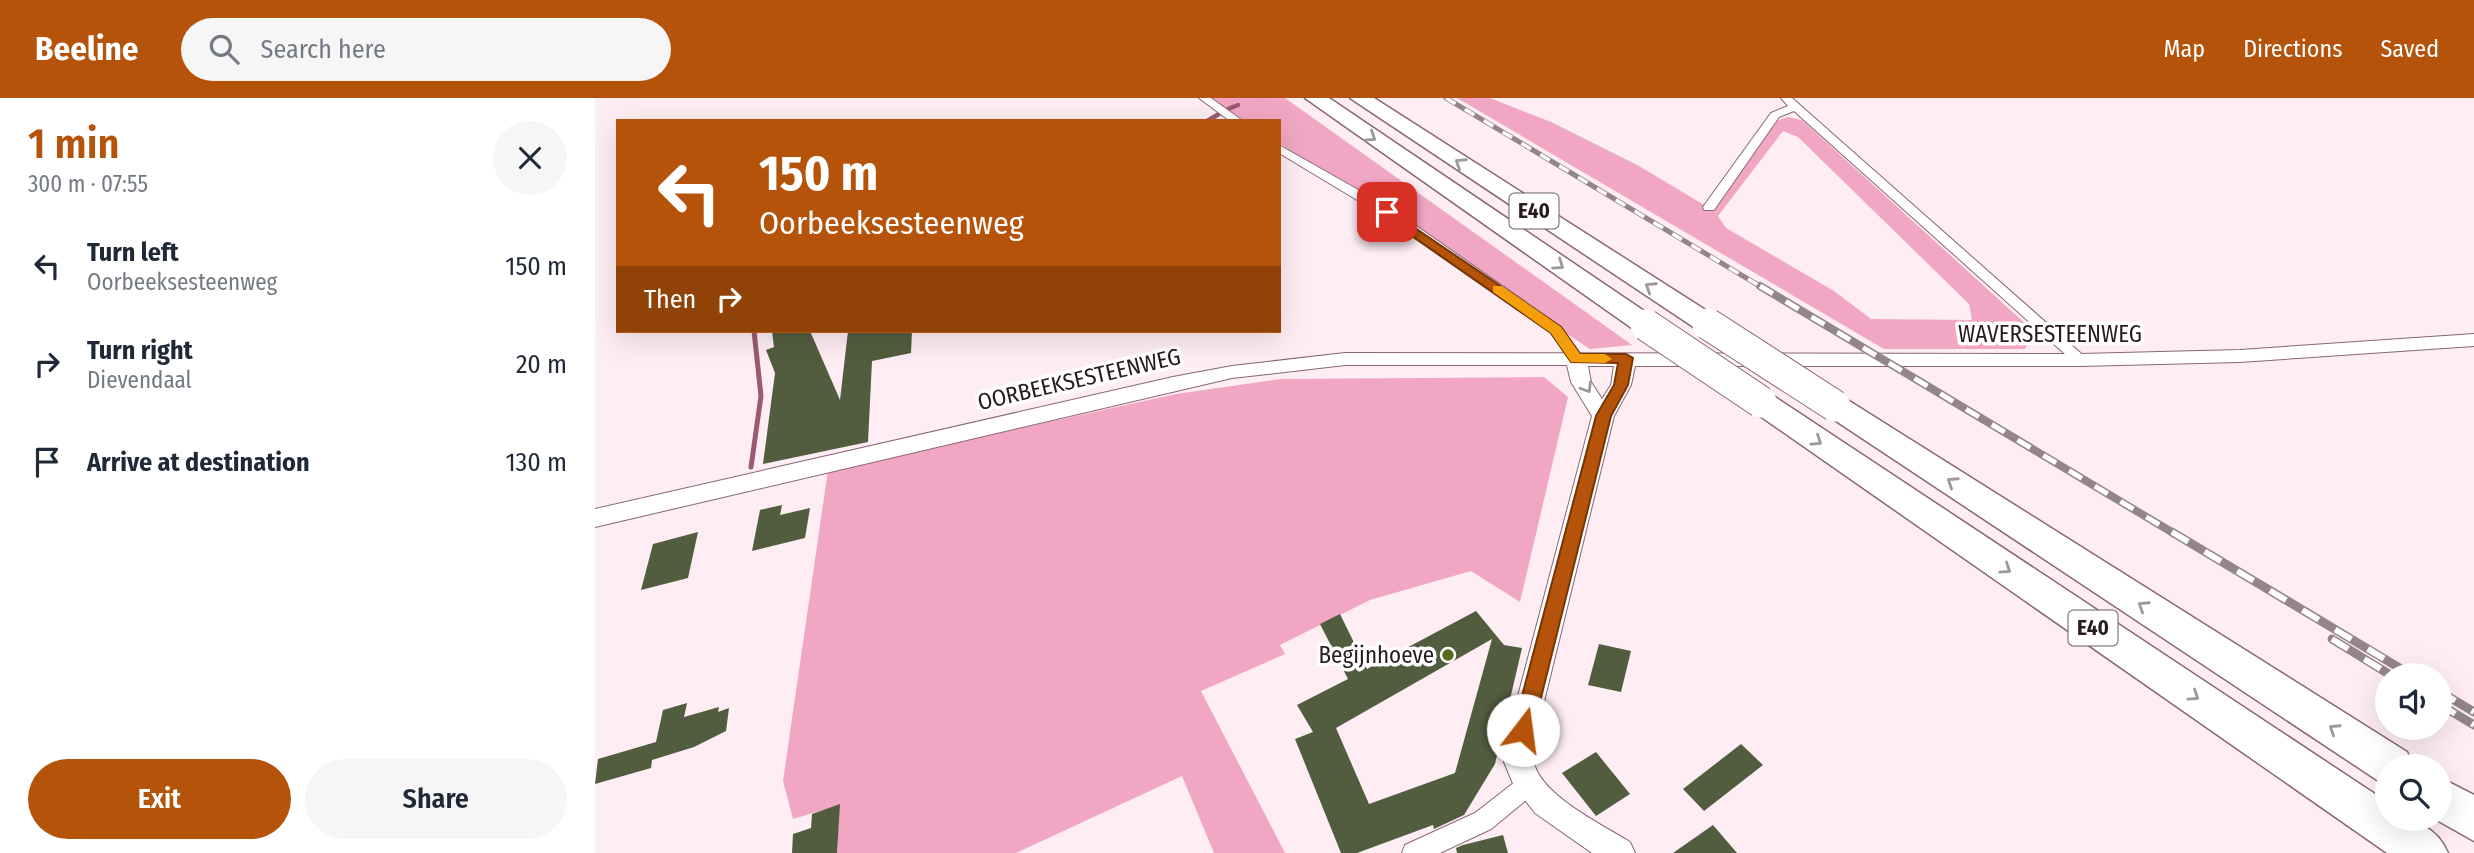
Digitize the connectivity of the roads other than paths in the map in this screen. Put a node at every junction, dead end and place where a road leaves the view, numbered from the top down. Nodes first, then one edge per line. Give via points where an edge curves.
1 (1204, 98) edge
2 (1315, 98) edge
3 (1360, 98) edge
4 (1791, 103) edge
5 (1235, 119) edge
6 (1281, 149) edge
7 (1709, 207) dead end
8 (2474, 340) edge
9 (1626, 358) junction
10 (1576, 359) junction
11 (2080, 360) junction
12 (1603, 416) junction
13 (595, 518) edge
14 (2375, 755) edge
15 (1528, 785) junction
16 (2452, 806) edge
17 (2474, 820) edge
18 (1414, 853) edge
19 (1619, 853) edge
20 (2425, 853) edge

1 - 5 street
2 -> 20 highway, E40, bridge
14 -> 3 highway, E40, bridge
4 - 7 street via 1775,115
4 - 11 street
6 - 10 street via 1387,212 1556,330
8 - 11 street, WAVERSESTEENWEG via 2240,356
9 - 10 street, OORBEEKSESTEENWEG
9 - 11 street, WAVERSESTEENWEG
9 - 12 street via 1621,385
10 -> 12 street via 1581,382
10 - 13 street, OORBEEKSESTEENWEG via 1345,359 1232,372
12 - 15 street via 1523,730 1518,761
15 - 18 street via 1483,821
15 - 19 street via 1543,801
16 - 17 highway

